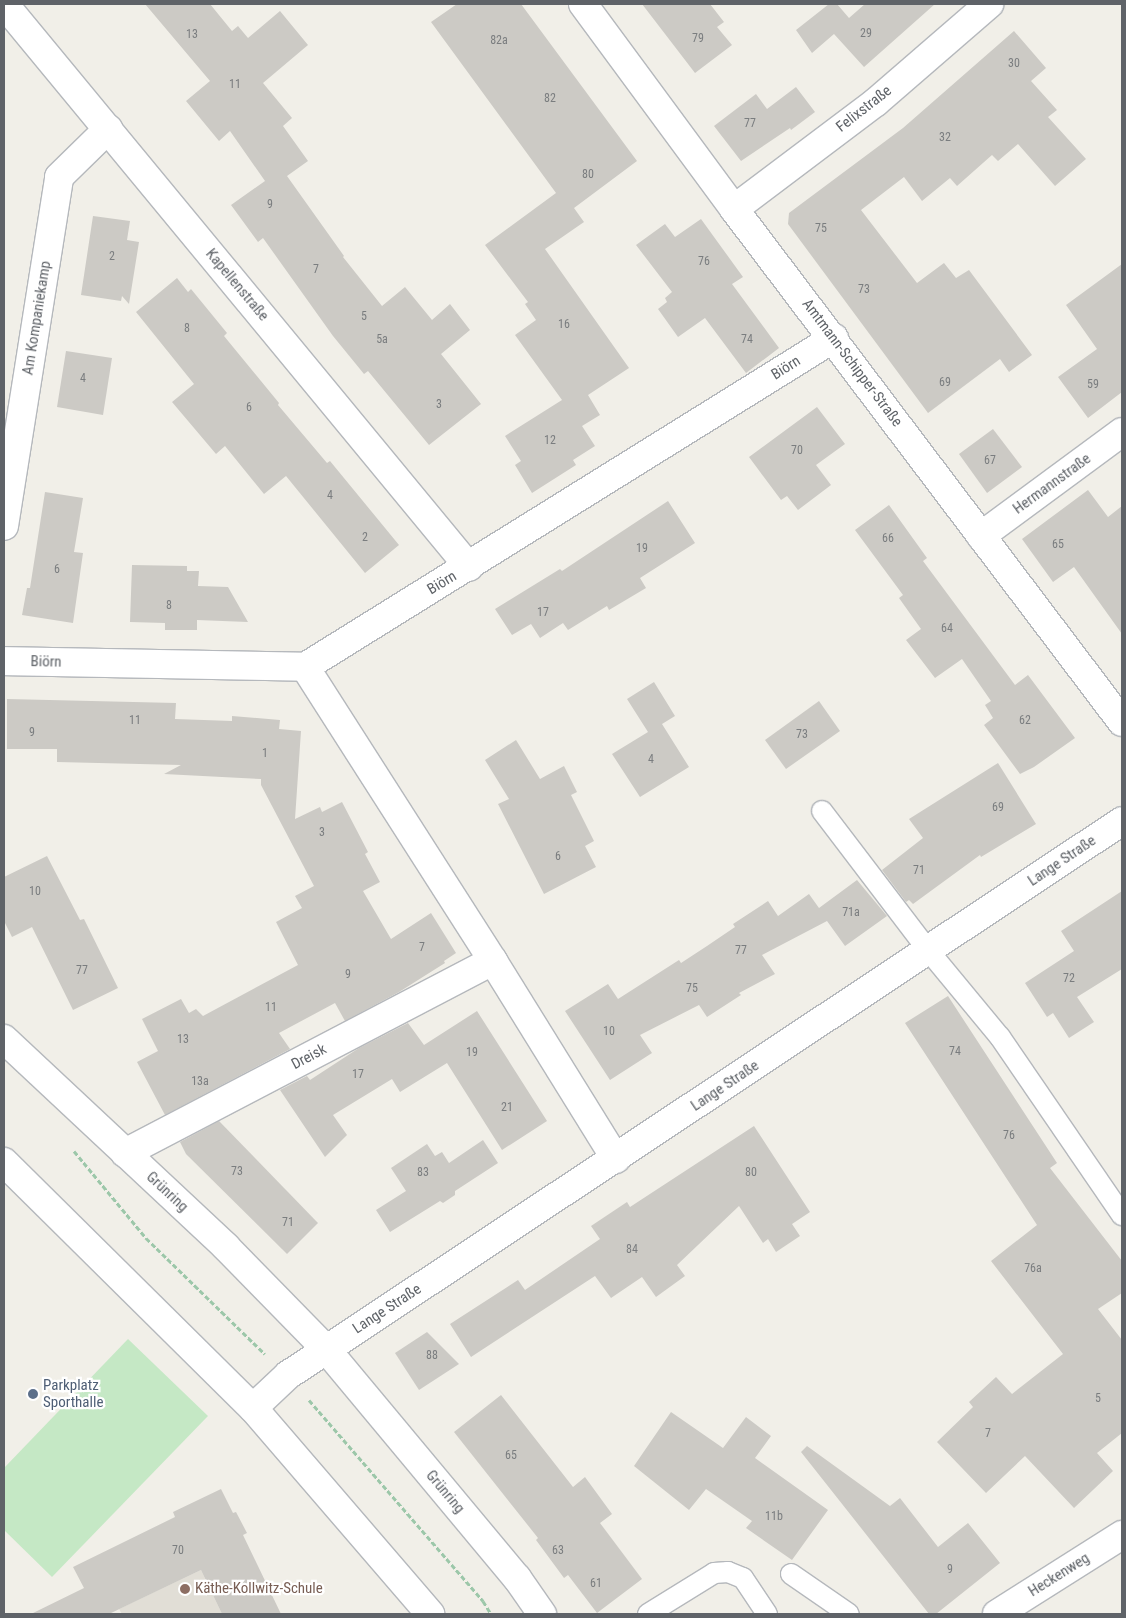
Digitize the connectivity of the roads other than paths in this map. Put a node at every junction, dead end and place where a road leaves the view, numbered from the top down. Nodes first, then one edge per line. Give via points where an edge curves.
1 (4, 4) edge
2 (583, 4) edge
3 (989, 4) edge
4 (108, 129) junction
5 (734, 209) junction
6 (834, 338) junction
7 (1122, 432) edge
8 (4, 526) edge
9 (981, 536) junction
10 (469, 567) junction
11 (4, 661) edge
12 (305, 667) junction
13 (1122, 722) edge
14 (822, 811) dead end
15 (1122, 820) edge
16 (928, 950) junction
17 (493, 961) junction
18 (4, 1039) edge
19 (125, 1153) junction
20 (616, 1159) junction
21 (4, 1162) edge
22 (1122, 1215) edge
23 (326, 1349) junction
24 (253, 1408) junction
25 (1122, 1535) edge
26 (791, 1574) dead end
27 (430, 1614) edge
28 (542, 1614) edge
29 (648, 1614) edge
30 (767, 1614) edge
31 (849, 1614) edge
32 (996, 1614) edge

1 - 4 street, Kapellenstraße
2 - 5 street, Amtmann-Schipper-Straße
3 - 5 street, Felixstraße via 876,102
4 - 8 street, Am Kompaniekamp via 59,177
4 - 10 street, Kapellenstraße
5 - 6 street, Amtmann-Schipper-Straße
6 - 9 street, Amtmann-Schipper-Straße
6 - 10 street, Biörn
7 - 9 street, Hermannstraße
9 - 13 street, Amtmann-Schipper-Straße
10 - 12 street, Biörn
11 - 12 street, Biörn
12 - 17 street
14 - 16 lane
15 - 16 street, Lange Straße
16 - 20 street, Lange Straße
16 - 22 lane via 1000,1037
17 - 19 street, Dreisk
17 - 20 street
18 - 19 street, Grünring
19 - 23 street, Grünring via 226,1247
20 - 23 street, Lange Straße
21 - 24 street
23 - 24 street via 288,1375
23 - 28 street, Grünring via 518,1578
24 - 27 street
25 - 32 street, Heckenweg
26 - 31 lane
29 - 30 lane via 714,1573 728,1572 743,1578

